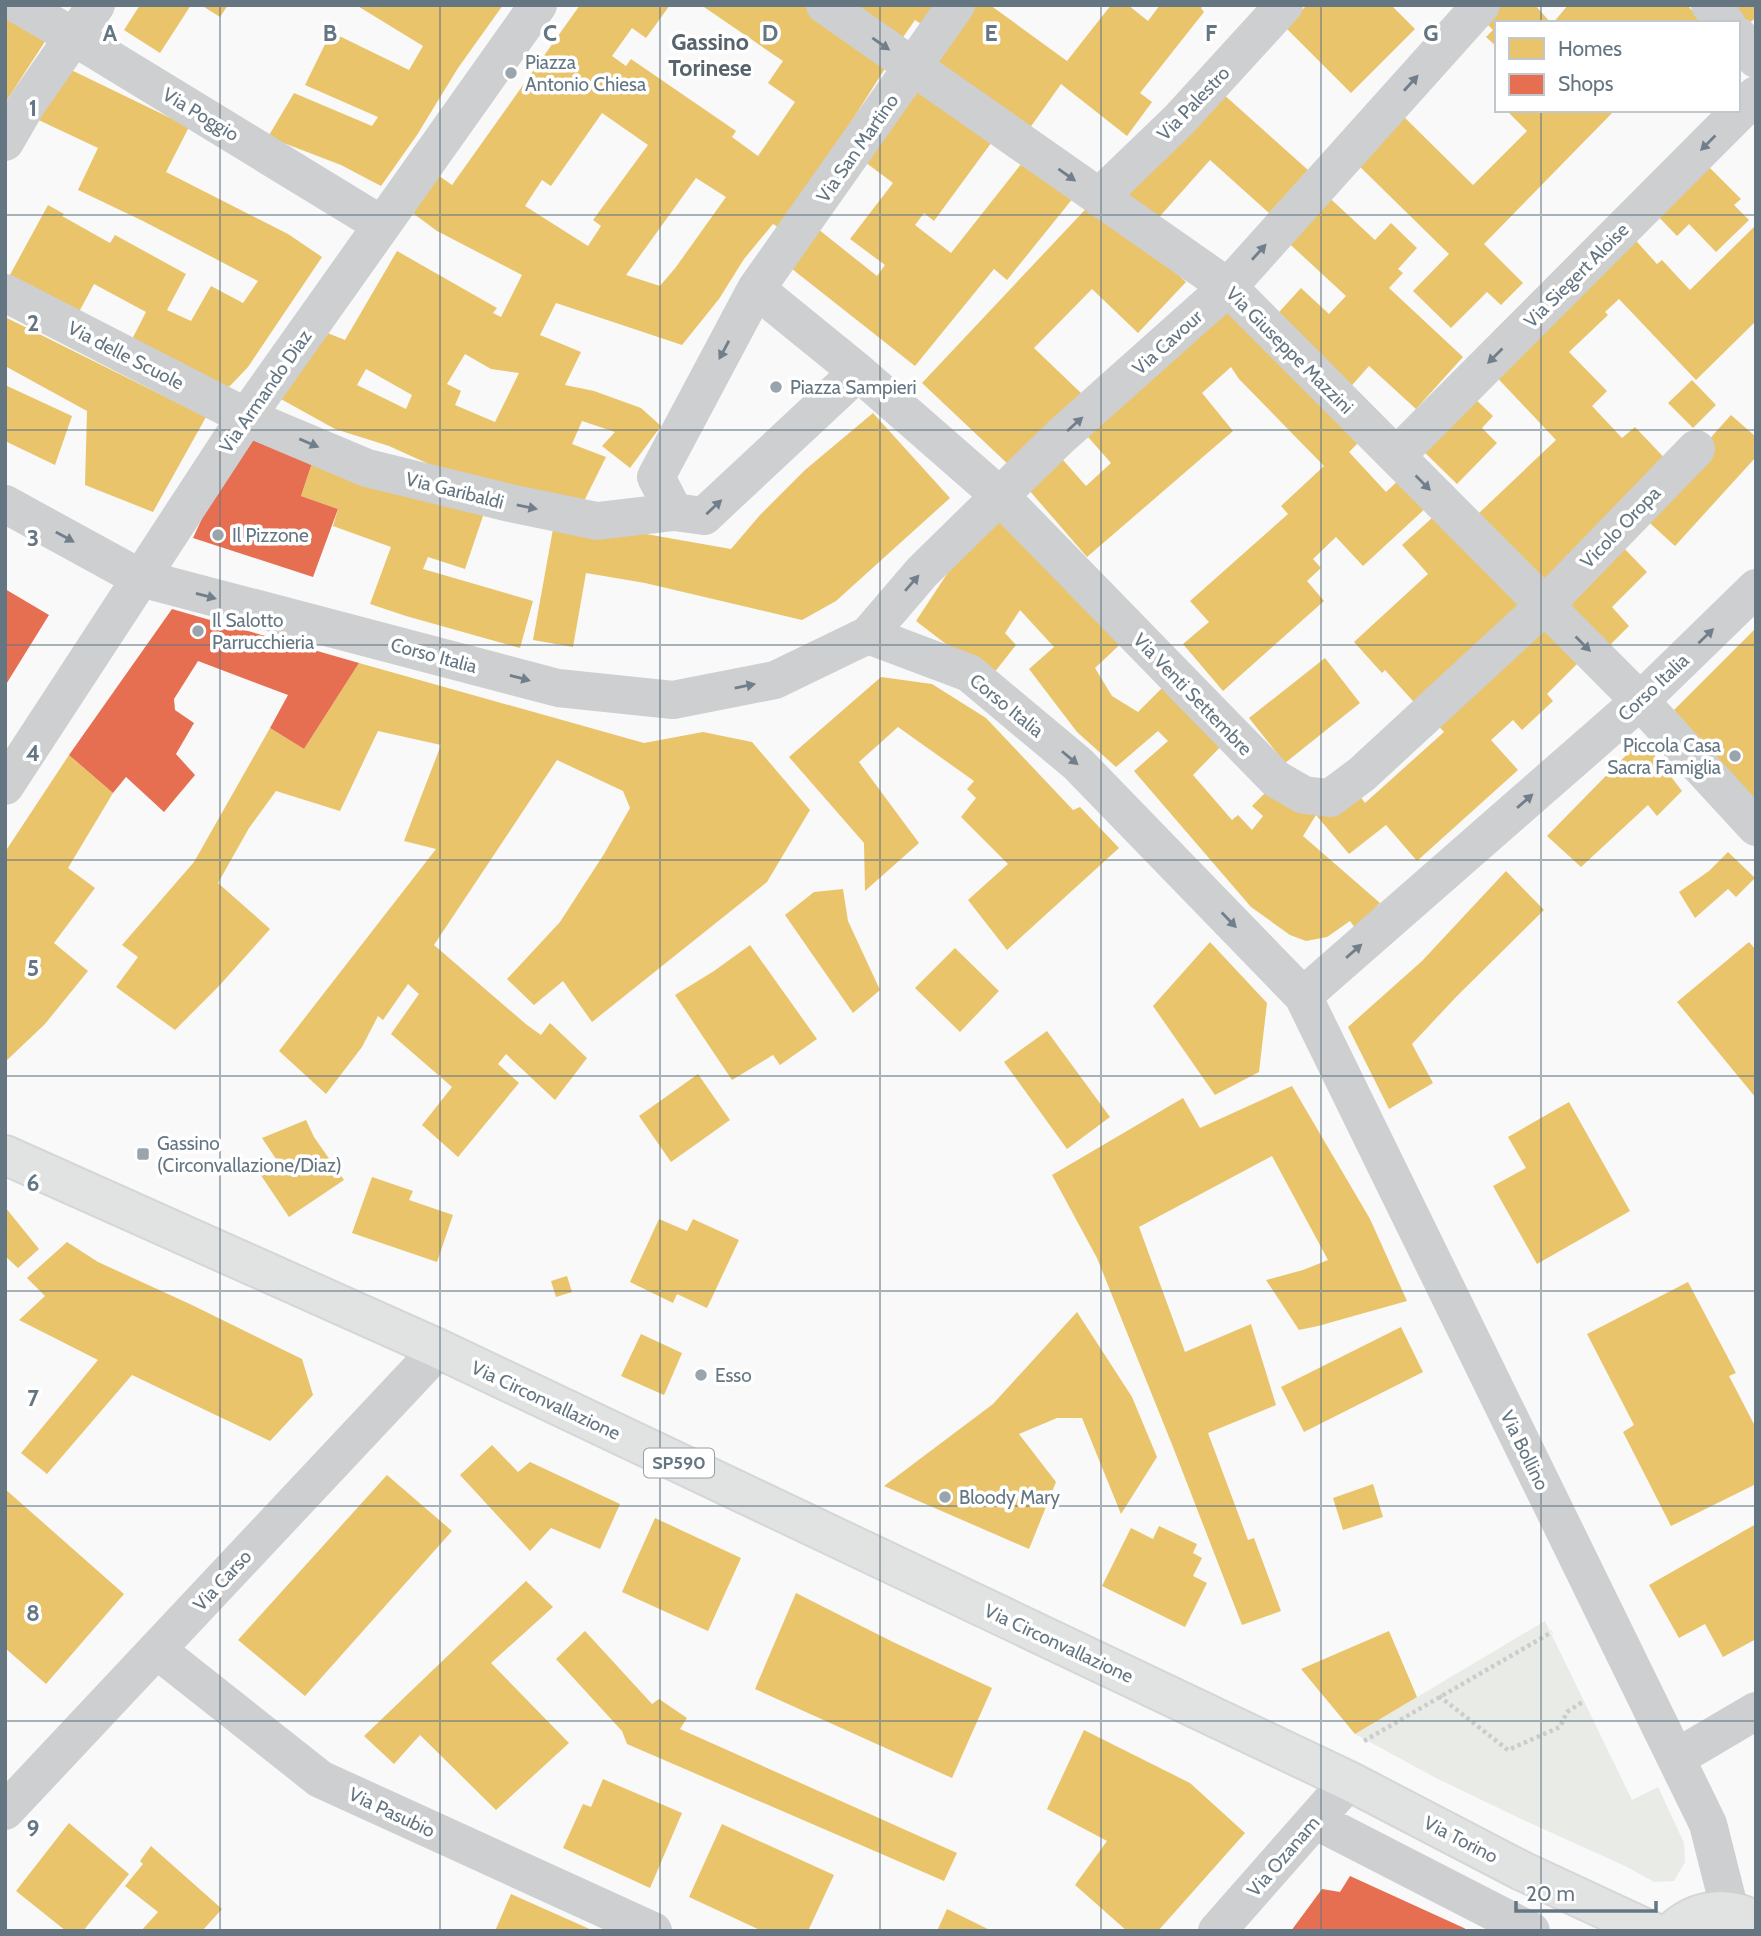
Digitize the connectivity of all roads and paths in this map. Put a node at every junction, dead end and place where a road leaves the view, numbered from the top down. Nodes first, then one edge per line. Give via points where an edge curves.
1 (19, 5) edge
2 (96, 5) edge
3 (538, 5) edge
4 (825, 5) edge
5 (956, 5) edge
6 (1284, 5) edge
7 (1481, 5) edge
8 (1710, 5) edge
9 (1724, 21) edge
10 (74, 37) junction
11 (1740, 39) edge
12 (1756, 59) edge
13 (914, 67) junction
14 (1756, 95) edge
15 (1740, 111) edge
16 (1739, 112) edge
17 (5, 142) edge
18 (1099, 197) junction
19 (382, 225) junction
20 (1228, 286) junction
21 (756, 289) junction
22 (5, 293) edge
23 (858, 372) junction
24 (246, 417) junction
25 (1696, 449) dead end
26 (1396, 456) junction
27 (1000, 496) junction
28 (5, 504) edge
29 (674, 512) junction
30 (140, 579) junction
31 (1756, 589) edge
32 (1545, 605) junction
33 (868, 635) junction
34 (1640, 701) junction
35 (5, 786) edge
36 (1756, 827) edge
37 (1303, 996) junction
38 (5, 1155) edge
39 (439, 1349) junction
40 (1552, 1632) dead end
41 (157, 1650) junction
42 (1439, 1696) junction
43 (1584, 1702) dead end
44 (1756, 1711) edge
45 (1676, 1758) junction
46 (1353, 1763) junction
47 (5, 1811) edge
48 (1315, 1820) junction
49 (1743, 1917) edge
50 (653, 1931) edge
51 (1217, 1931) edge
52 (1531, 1931) edge
53 (1651, 1931) edge
54 (1674, 1931) edge

1 - 10 street, Via Poggio
2 - 10 street
3 - 19 street, Via Armando Diaz
4 -> 13 street, Via Giuseppe Mazzini
5 - 13 street, Via San Martino
6 - 18 street, Via Palestro via 1178,121
20 -> 7 street, Via Cavour
8 - 9 street
10 - 17 street
10 - 19 street, Via Poggio
11 - 12 street
13 -> 18 street, Via Giuseppe Mazzini
13 - 21 street, Via San Martino
14 -> 15 street, Via Siegert Aloise
16 -> 26 street, Via Siegert Aloise
18 - 20 street, Via Giuseppe Mazzini
19 - 24 street, Via Armando Diaz
20 - 26 street, Via Giuseppe Mazzini
27 -> 20 street, Via Cavour
21 - 23 street
21 -> 29 street via 656,477
22 - 24 street, Via delle Scuole
23 - 27 street, Via Venti Settembre
29 -> 23 street via 704,516
24 -> 29 street, Via Garibaldi via 367,468 510,503 597,521
24 - 30 street, Via Armando Diaz
25 - 32 street, Vicolo Oropa
26 -> 32 street, Via Giuseppe Mazzini
27 - 32 street, Via Venti Settembre via 1276,779 1304,794 1330,798 1362,774
33 -> 27 street, Via Cavour via 922,572
28 -> 30 street, Corso Italia
30 -> 33 street, Corso Italia via 558,688 673,700 775,680
30 - 35 street, Via Armando Diaz
34 -> 31 street, Corso Italia
32 -> 34 street, Via Giuseppe Mazzini
33 -> 37 street, Corso Italia via 969,673 1078,764
34 - 36 street, Via Giuseppe Mazzini
37 -> 34 street, Corso Italia
37 - 45 street, Via Bollino
38 - 39 main road, Via Circonvallazione / SP590
39 - 41 street, Via Carso
39 - 46 main road, Via Circonvallazione / SP590
40 - 42 path
41 - 47 street, Via Carso
41 - 50 street, Via Pasubio via 320,1779
42 - 43 path via 1508,1751 1560,1727 1567,1712
42 - 46 path
44 - 45 street
45 - 49 street, Via Bollino via 1708,1824
46 - 48 street, Via Ozanam
46 - 53 main road, Via Torino / SP590 via 1522,1871
48 - 51 street, Via Ozanam
48 - 52 street
49 - 54 main road via 1706,1912

